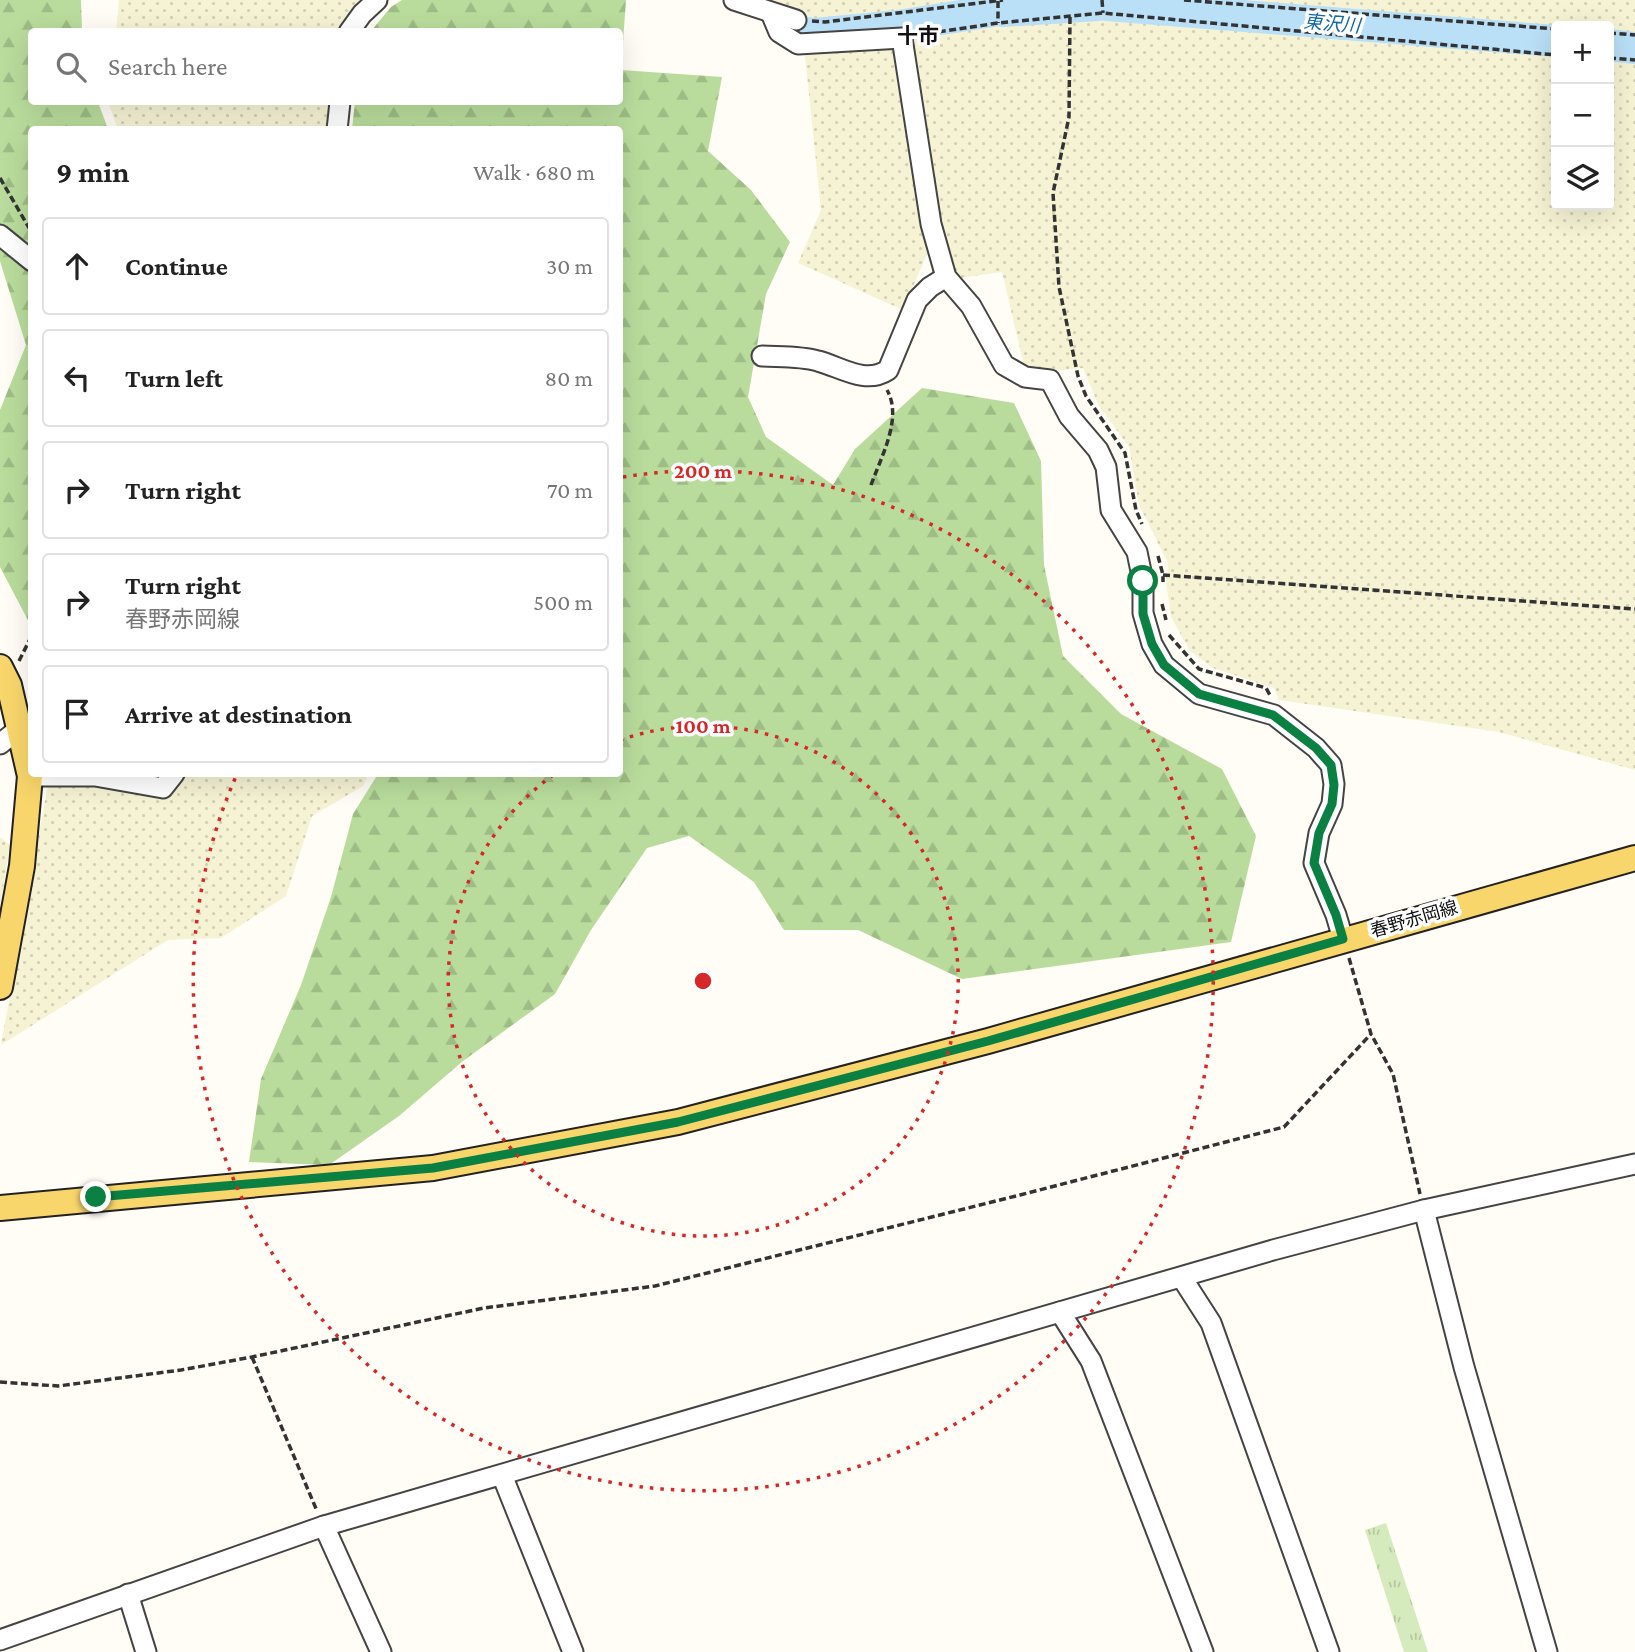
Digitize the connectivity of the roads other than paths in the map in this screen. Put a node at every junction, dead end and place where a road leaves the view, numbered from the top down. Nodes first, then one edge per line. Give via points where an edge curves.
1 (377, 0) edge
2 (735, 0) edge
3 (771, 13) junction
4 (796, 20) road end
5 (352, 28) edge
6 (340, 105) edge
7 (337, 126) edge
8 (0, 235) edge
9 (28, 258) edge
10 (946, 277) junction
11 (762, 356) dead end
12 (0, 667) edge
13 (20, 728) junction
14 (0, 744) edge
15 (28, 766) edge
16 (30, 777) edge
17 (101, 777) edge
18 (172, 777) edge
19 (1635, 858) edge
20 (1343, 939) junction
21 (0, 987) edge
22 (1635, 1164) edge
23 (0, 1208) edge
24 (1424, 1210) junction
25 (1182, 1278) junction
26 (1060, 1312) junction
27 (502, 1475) junction
28 (324, 1525) junction
29 (128, 1594) junction
30 (0, 1640) edge
31 (146, 1652) edge
32 (381, 1652) edge
33 (573, 1652) edge
34 (1203, 1652) edge
35 (1329, 1652) edge
36 (1547, 1652) edge

1 - 5 street
2 - 3 street
3 - 4 street
3 - 10 street via 779,32 798,44 902,38 931,224
6 - 7 street
8 - 9 street
10 - 11 street via 918,300 888,370 878,376 850,374 817,360
10 - 20 street via 971,306 1004,365 1025,377 1050,380 1069,416 1098,450 1106,467 1111,510 1137,552 1143,614 1164,665 1199,694 1273,715 1331,765 1332,804 1319,833 1314,863
12 - 13 main road
13 - 14 street
13 - 15 main road
16 - 21 main road via 22,866
17 - 18 street via 163,788
19 - 20 main road, 春野赤岡線
20 - 23 main road, 春野赤岡線 via 988,1041 678,1122 433,1168
22 - 24 street
24 - 25 street
24 - 36 street via 1464,1367
25 - 26 street
25 - 35 street via 1211,1323
26 - 27 street
26 - 34 street via 1091,1360
27 - 28 street
27 - 33 street
28 - 29 street
28 - 32 street
29 - 30 street
29 - 31 street

